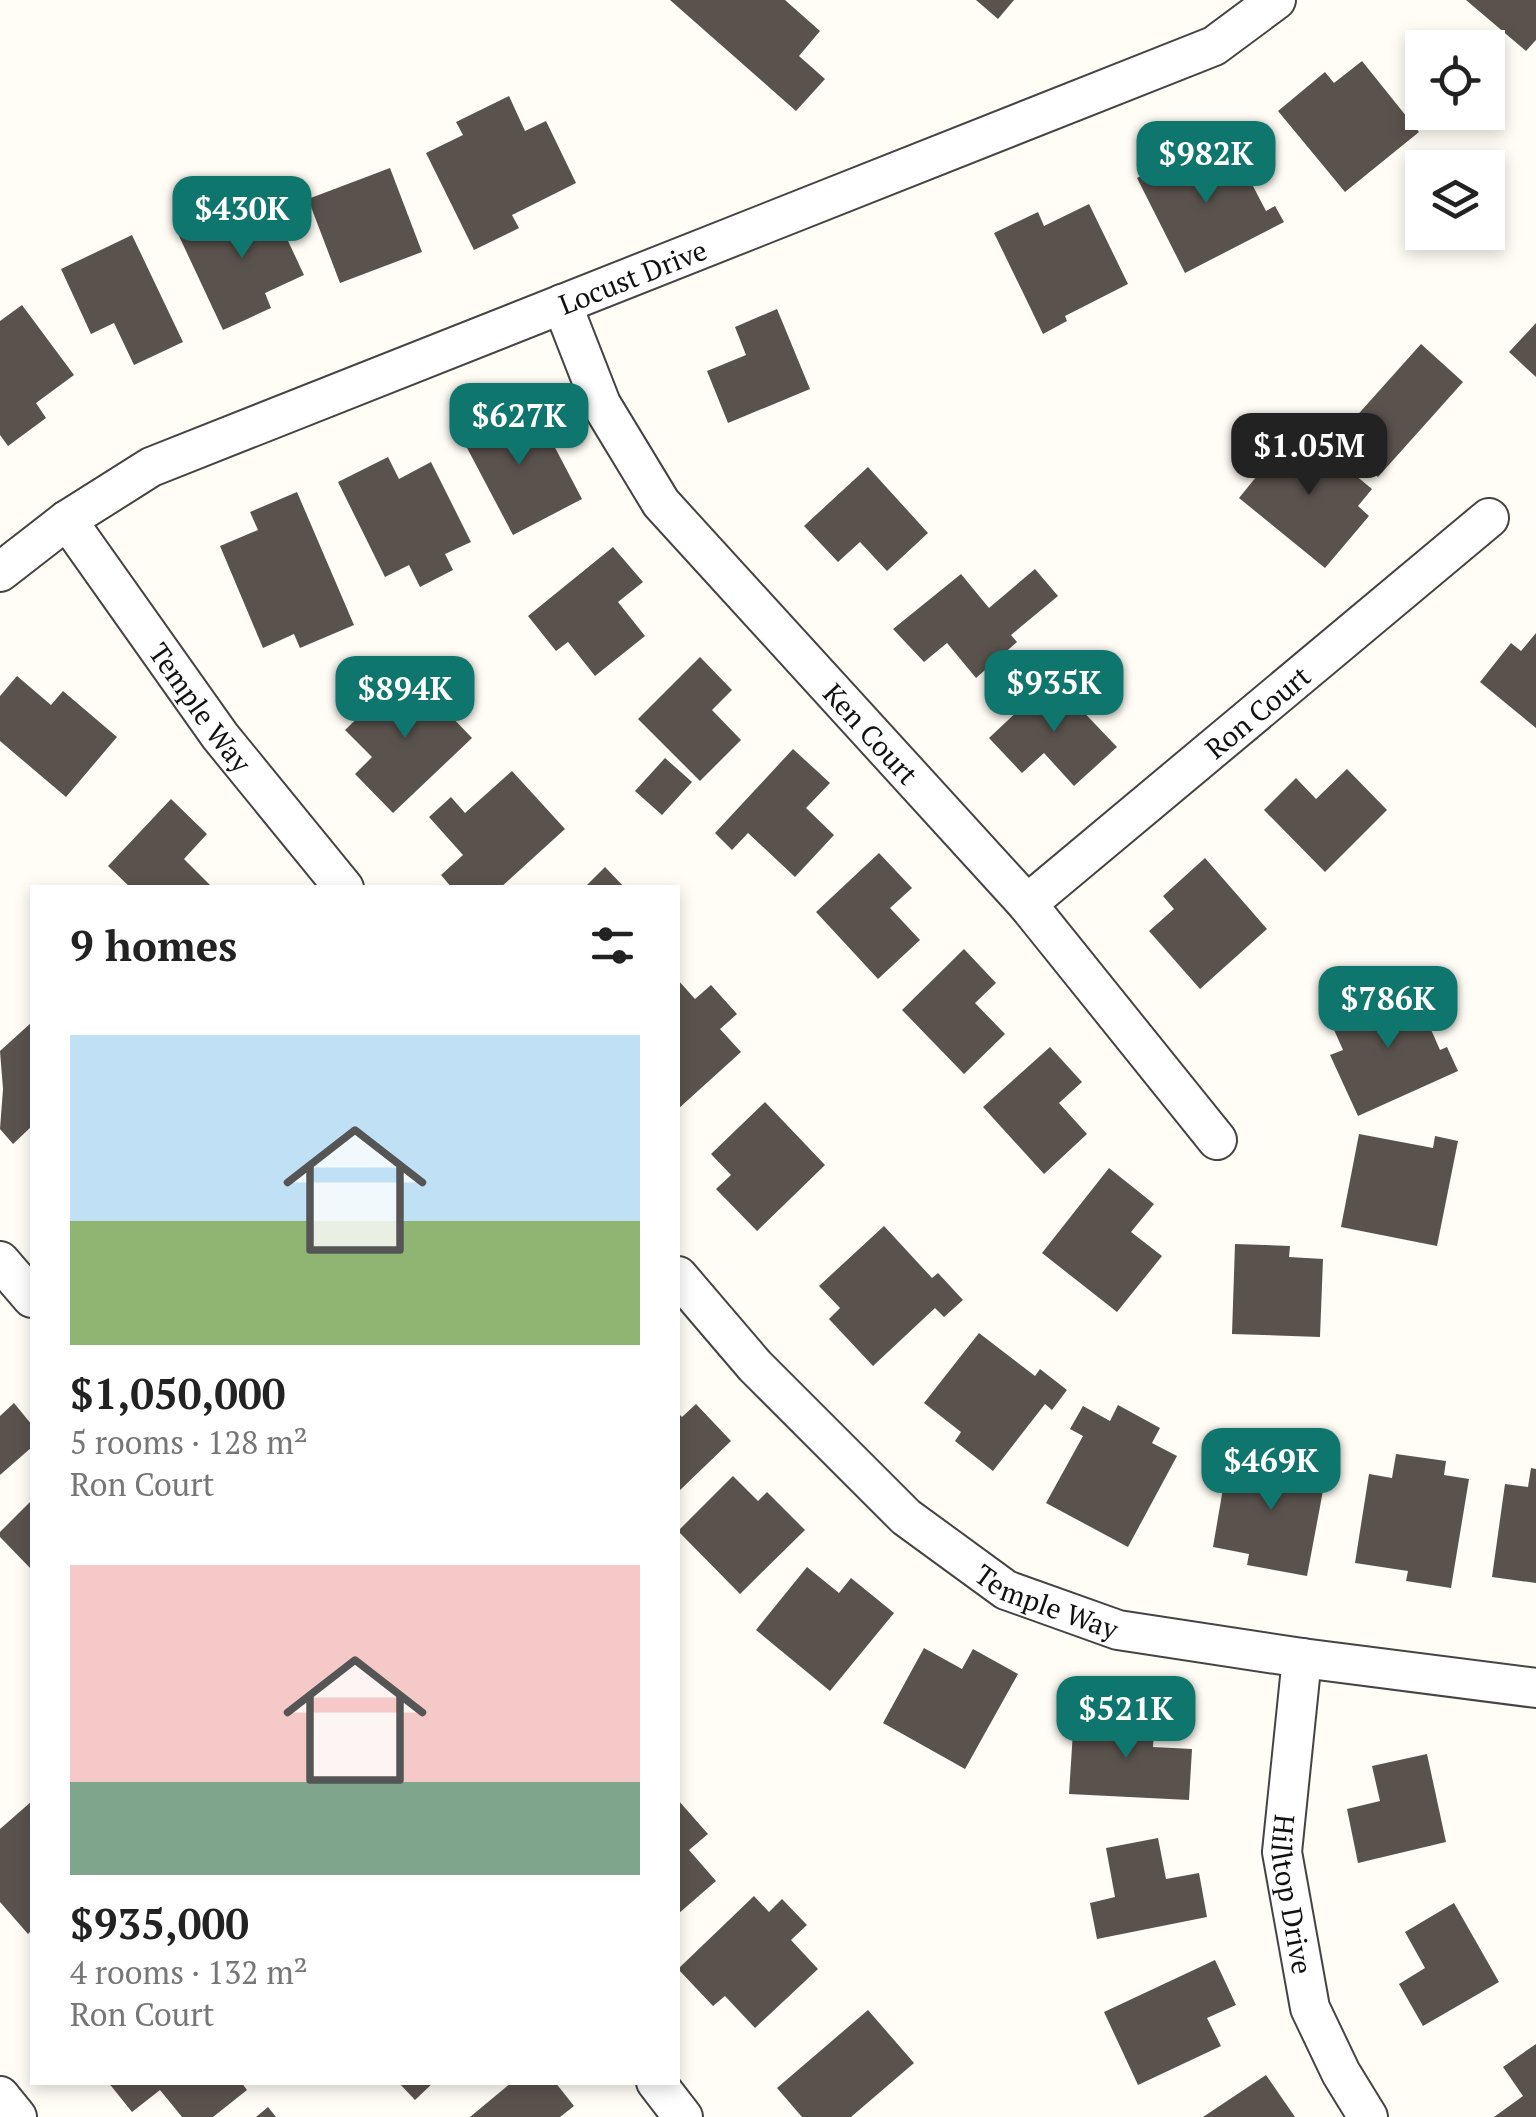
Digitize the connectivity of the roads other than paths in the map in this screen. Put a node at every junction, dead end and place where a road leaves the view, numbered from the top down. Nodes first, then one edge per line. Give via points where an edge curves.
1 (1276, 0) edge
2 (562, 304) junction
3 (1489, 518) dead end
4 (67, 520) junction
5 (0, 572) edge
6 (342, 885) edge
7 (1027, 904) junction
8 (1216, 1140) dead end
9 (0, 1261) edge
10 (680, 1278) edge
11 (30, 1296) edge
12 (1302, 1658) junction
13 (1536, 1688) edge
14 (658, 2085) edge
15 (0, 2096) edge
16 (17, 2117) edge
17 (683, 2117) edge
18 (1368, 2117) edge

1 - 2 street, Locust Drive via 1214,46
2 - 4 street, Locust Drive via 150,466
2 - 7 street, Ken Court via 602,404 660,503
3 - 7 street, Ron Court
4 - 5 street, Locust Drive
4 - 6 street, Temple Way via 220,736
7 - 8 street, Ken Court
9 - 11 street
10 - 12 street, Temple Way via 755,1366 906,1517 1006,1590 1118,1630
12 - 13 street, Temple Way
12 - 18 street, Hilltop Drive via 1282,1852 1310,2008
14 - 17 street
15 - 16 street

